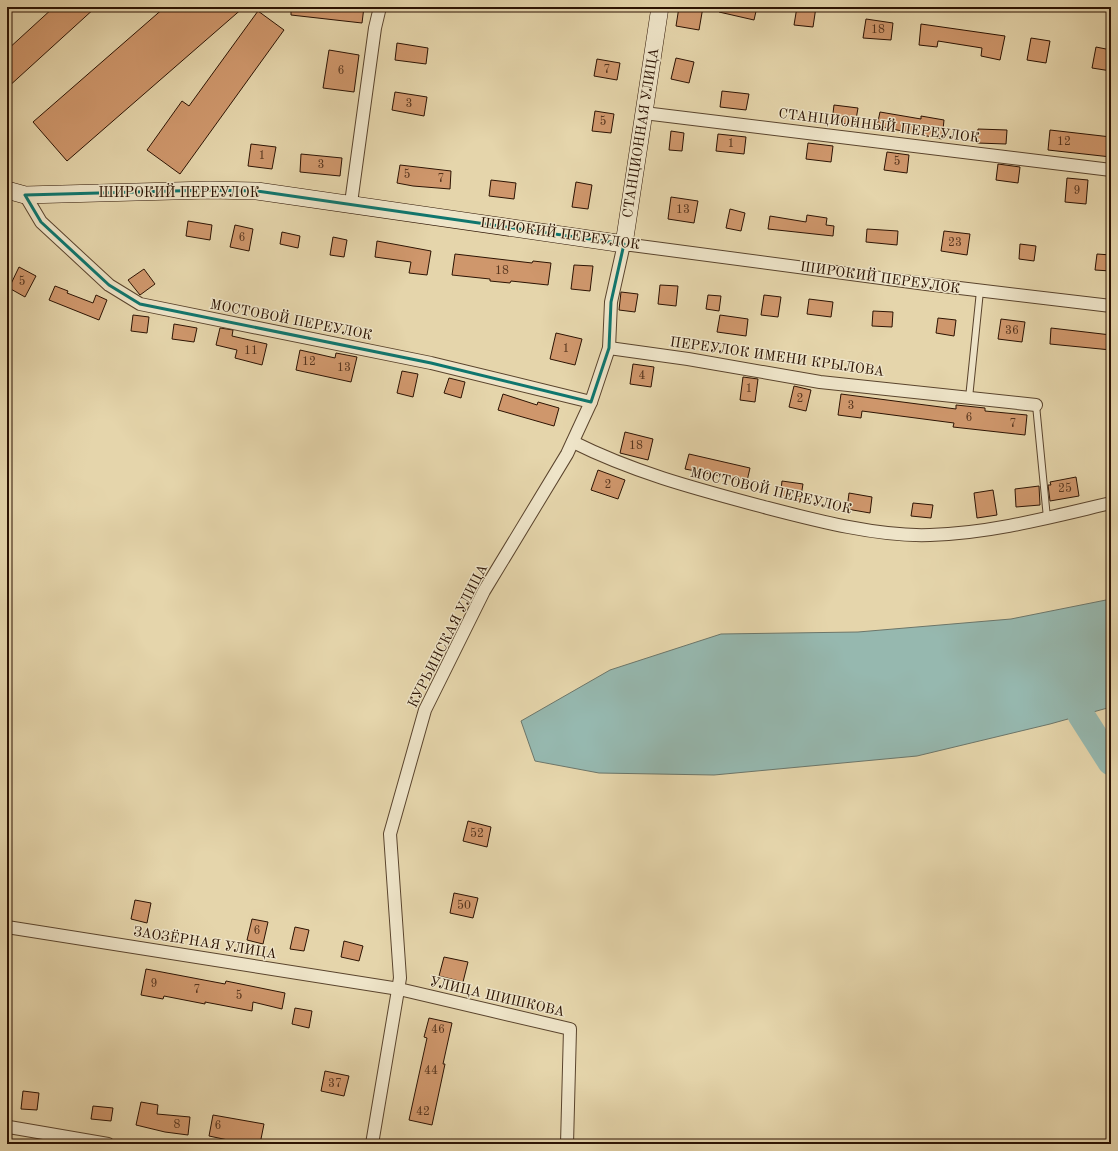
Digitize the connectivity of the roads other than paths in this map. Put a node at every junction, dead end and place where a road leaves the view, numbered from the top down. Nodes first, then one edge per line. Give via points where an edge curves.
1 (380, 7) edge
2 (660, 7) edge
3 (644, 113) junction
4 (1111, 170) edge
5 (7, 190) edge
6 (25, 195) junction
7 (351, 203) junction
8 (624, 244) junction
9 (980, 291) junction
10 (1111, 306) edge
11 (609, 348) junction
12 (969, 398) junction
13 (591, 402) junction
14 (1036, 405) joint
15 (573, 442) junction
16 (1111, 503) edge
17 (1047, 518) junction
18 (7, 927) edge
19 (399, 989) junction
20 (9, 1127) dead end
21 (108, 1144) edge
22 (372, 1144) edge
23 (567, 1144) edge

1 - 7 street
2 - 3 main road, СТАНЦИОННАЯ УЛИЦА
3 - 4 street, СТАНЦИОННЫЙ ПЕРЕУЛОК
3 - 8 main road, СТАНЦИОННАЯ УЛИЦА
5 - 6 main road, ШИРОКИЙ ПЕРЕУЛОК
6 - 7 main road, ШИРОКИЙ ПЕРЕУЛОК via 257,191
6 - 13 street, МОСТОВОЙ ПЕРЕУЛОК via 41,222 109,285 140,304 432,363
7 - 8 main road, ШИРОКИЙ ПЕРЕУЛОК
8 - 9 street, ШИРОКИЙ ПЕРЕУЛОК
8 - 11 street, СТАНЦИОННАЯ УЛИЦА via 611,302
9 - 10 street, ШИРОКИЙ ПЕРЕУЛОК
9 - 12 lane
11 - 12 street, ПЕРЕУЛОК ИМЕНИ КРЫЛОВА via 820,382
11 - 13 street, СТАНЦИОННАЯ УЛИЦА
12 - 14 street, ПЕРЕУЛОК ИМЕНИ КРЫЛОВА
13 - 15 street, СТАНЦИОННАЯ УЛИЦА
14 - 17 lane
15 - 17 street, МОСТОВОЙ ПЕРЕУЛОК via 607,460 672,483 808,519 895,534 967,533
15 - 19 street, КУРЬИНСКАЯ УЛИЦА via 484,591 425,710 390,834
16 - 17 street, МОСТОВОЙ ПЕРЕУЛОК
18 - 19 street, ЗАОЗЁРНАЯ УЛИЦА
19 - 22 street, КУРЬИНСКАЯ УЛИЦА
19 - 23 street, УЛИЦА ШИШКОВА via 570,1029
20 - 21 street

